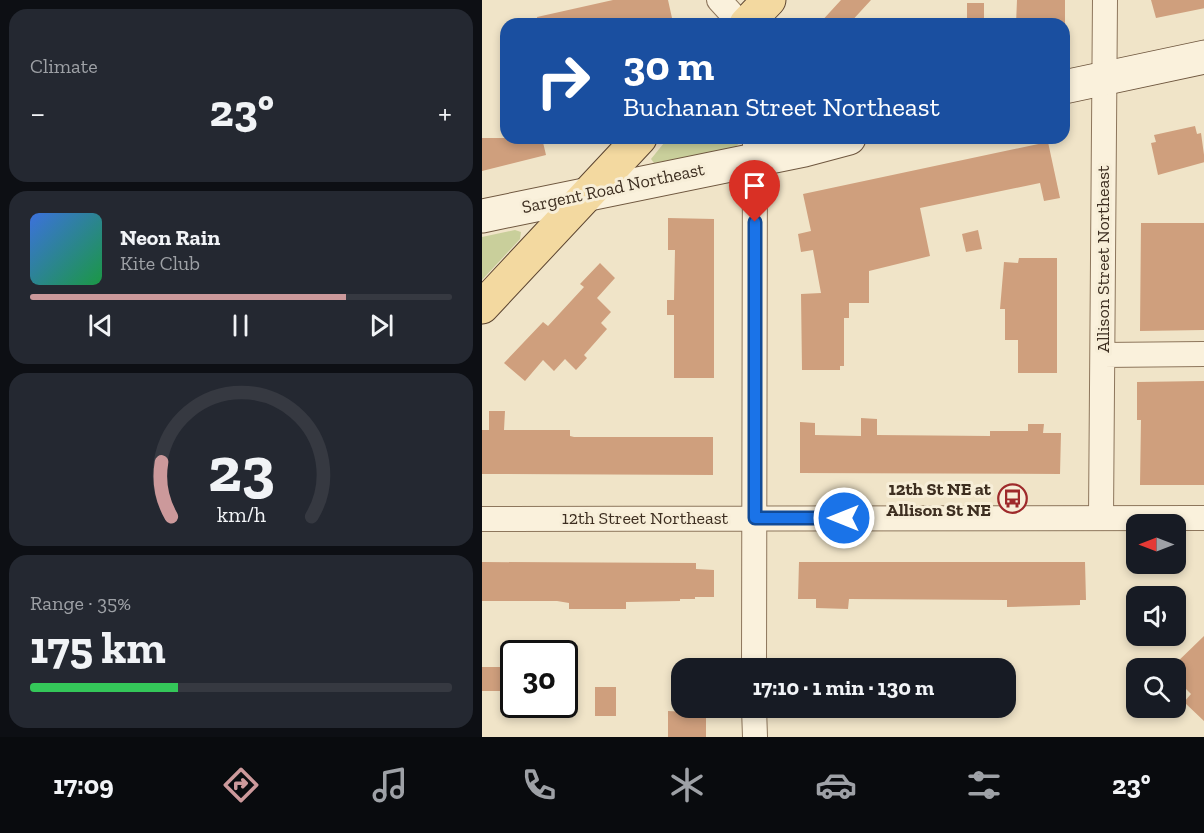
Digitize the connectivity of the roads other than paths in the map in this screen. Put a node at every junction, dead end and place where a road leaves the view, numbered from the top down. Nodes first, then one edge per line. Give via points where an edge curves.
1 (719, 0) edge
2 (768, 0) edge
3 (1105, 0) edge
4 (736, 18) edge
5 (752, 18) edge
6 (1205, 57) edge
7 (1104, 79) junction
8 (1070, 86) edge
9 (634, 144) edge
10 (798, 144) edge
11 (755, 149) edge
12 (589, 192) junction
13 (482, 216) edge
14 (482, 307) edge
15 (1205, 354) edge
16 (1103, 355) junction
17 (755, 518) junction
18 (1101, 518) junction
19 (1205, 518) edge
20 (482, 519) edge
21 (754, 658) edge
22 (754, 718) edge
23 (755, 737) edge

1 - 4 street
2 - 5 main road
3 - 7 street, Allison Street Northeast
6 - 7 main road
7 - 8 main road
7 - 16 street, Allison Street Northeast
9 - 12 main road
10 - 11 main road, Sargent Road Northeast
11 - 12 main road, Sargent Road Northeast
11 - 17 street
12 - 13 main road, Sargent Road Northeast
12 - 14 main road
15 - 16 street
16 - 18 street, Allison Street Northeast
17 - 18 street, 12th Street Northeast
17 - 20 street, 12th Street Northeast
17 - 21 street
18 - 19 street, 12th Street Northeast
22 - 23 street

